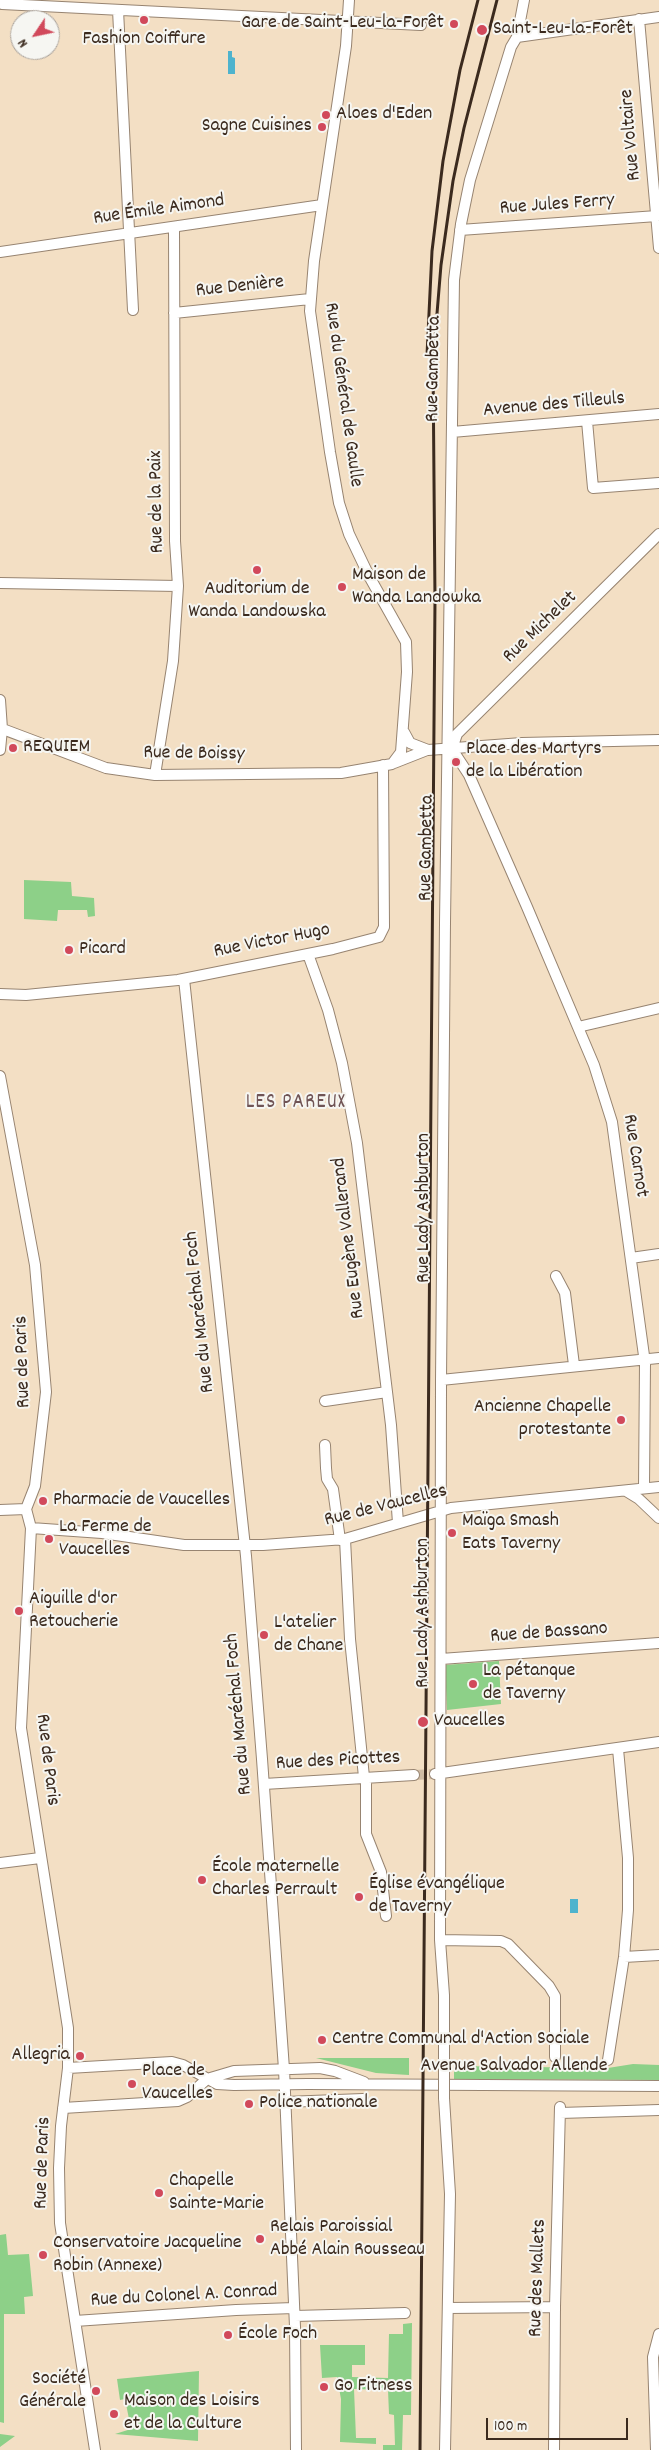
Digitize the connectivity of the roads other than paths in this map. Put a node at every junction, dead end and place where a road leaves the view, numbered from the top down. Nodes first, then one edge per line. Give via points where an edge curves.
1 (349, 0) edge
2 (524, 0) edge
3 (1, 5) edge
4 (118, 10) junction
5 (659, 17) edge
6 (640, 19) junction
7 (349, 21) junction
8 (421, 25) dead end
9 (517, 37) junction
10 (322, 205) junction
11 (657, 216) junction
12 (174, 227) junction
13 (460, 230) junction
14 (128, 232) junction
15 (659, 248) edge
16 (0, 252) edge
17 (310, 299) junction
18 (133, 310) dead end
19 (174, 313) junction
20 (659, 414) edge
21 (587, 421) junction
22 (452, 432) junction
23 (659, 483) edge
24 (659, 534) edge
25 (0, 583) edge
26 (178, 586) junction
27 (0, 700) edge
28 (1, 729) edge
29 (404, 732) junction
30 (659, 740) edge
31 (450, 749) junction
32 (0, 750) edge
33 (428, 750) junction
34 (387, 765) junction
35 (466, 771) junction
36 (447, 773) junction
37 (155, 775) junction
38 (445, 925) joint
39 (308, 954) junction
40 (184, 979) junction
41 (0, 994) edge
42 (659, 1008) edge
43 (578, 1027) junction
44 (0, 1076) edge
45 (659, 1254) edge
46 (631, 1258) junction
47 (556, 1276) dead end
48 (659, 1358) edge
49 (645, 1360) junction
50 (574, 1365) junction
51 (441, 1380) junction
52 (387, 1392) junction
53 (325, 1401) dead end
54 (325, 1445) dead end
55 (644, 1487) junction
56 (659, 1487) edge
57 (626, 1491) junction
58 (26, 1509) junction
59 (0, 1510) edge
60 (442, 1512) junction
61 (659, 1518) edge
62 (398, 1523) junction
63 (31, 1528) junction
64 (342, 1539) junction
65 (245, 1546) junction
66 (659, 1643) edge
67 (441, 1659) junction
68 (659, 1742) edge
69 (618, 1749) junction
70 (437, 1774) junction
71 (414, 1775) tunnel mouth
72 (365, 1777) junction
73 (264, 1784) junction
74 (40, 1858) junction
75 (0, 1863) edge
76 (386, 1916) dead end
77 (440, 1940) junction
78 (659, 1955) edge
79 (624, 1957) junction
80 (555, 2056) dead end
81 (608, 2060) dead end
82 (68, 2068) junction
83 (284, 2068) junction
84 (207, 2080) junction
85 (284, 2084) junction
86 (370, 2084) junction
87 (659, 2086) edge
88 (363, 2099) dead end
89 (285, 2102) junction
90 (64, 2108) junction
91 (659, 2110) edge
92 (555, 2307) junction
93 (448, 2308) junction
94 (295, 2312) junction
95 (405, 2313) dead end
96 (76, 2326) junction
97 (659, 2334) edge
98 (95, 2450) edge
99 (296, 2450) edge
100 (445, 2450) edge
101 (554, 2450) edge
102 (656, 2450) edge

1 - 7 street, Rue du Général de Gaulle
2 - 9 street, Rue Gambetta
3 - 4 street
4 - 7 street
4 - 14 street
5 - 6 street
6 - 9 street
6 - 11 street, Rue Voltaire
7 - 8 street
7 - 10 street, Rue du Général de Gaulle
9 - 13 street, Rue Gambetta via 513,40 470,180
10 - 12 street, Rue Émile Aimond
10 - 17 street, Rue du Général de Gaulle
11 - 13 street, Rue Jules Ferry
11 - 15 street, Rue Voltaire
12 - 14 street, Rue Émile Aimond
12 - 19 street, Rue de la Paix
13 - 22 street, Rue Gambetta via 454,280
14 - 16 street, Rue Émile Aimond
14 - 18 street
17 - 19 street, Rue Denière
17 - 29 street, Rue du Général de Gaulle via 339,503 349,534 369,576 406,642
19 - 26 street, Rue de la Paix
20 - 21 street, Avenue des Tilleuls
21 - 22 street, Avenue des Tilleuls
21 - 23 street via 593,488
22 - 31 street, Rue Gambetta
24 - 31 street, Rue Michelet via 457,734
25 - 26 street
26 - 37 street, Rue de la Paix via 173,661
27 - 28 street
28 - 32 street
28 - 37 street, Rue de Boissy via 106,768
29 - 33 street via 410,743
29 - 34 street, Rue du Général de Gaulle via 401,752
30 - 31 street, Rue de Boissy via 522,743
31 - 33 street, Rue de Boissy
31 - 35 street
31 - 36 street
33 - 34 street, Rue de Boissy
34 - 37 street, Rue de Boissy via 341,772
34 - 39 street, Rue Victor Hugo via 383,932 376,938
35 - 36 street via 460,769
35 - 43 street, Rue Carnot
36 - 38 street, Rue Gambetta
38 - 51 street, Rue Lady Ashburton
39 - 40 street, Rue Victor Hugo
39 - 52 street, Rue Eugène Vallerand via 328,1010 353,1123
40 - 41 street, Rue Victor Hugo via 26,995
40 - 65 street, Rue du Maréchal Foch
42 - 43 street
43 - 46 street, Rue Carnot via 612,1122
44 - 58 street, Rue de Paris via 35,1265 46,1392 35,1486
45 - 46 street
46 - 49 street, Rue Carnot
47 - 50 street via 566,1292
48 - 49 street
49 - 50 street
49 - 55 street, Rue Carnot
50 - 51 street
51 - 60 street, Rue Lady Ashburton
52 - 53 street
52 - 62 street, Rue Eugène Vallerand
54 - 64 street via 327,1478 333,1489
55 - 56 street, Rue de Vaucelles
55 - 57 street, Rue de Vaucelles
57 - 60 street, Rue de Vaucelles via 496,1502
57 - 61 street
58 - 59 street
58 - 63 street, Rue de Paris
60 - 62 street, Rue de Vaucelles
60 - 67 street, Rue Lady Ashburton
62 - 64 street, Rue de Vaucelles
63 - 65 street, Rue de Vaucelles via 102,1533 184,1545
63 - 74 street, Rue de Paris via 20,1715
64 - 65 street, Rue de Vaucelles
64 - 72 street
65 - 73 street, Rue du Maréchal Foch
66 - 67 street, Rue de Bassano
67 - 70 street, Rue Lady Ashburton
68 - 69 street
69 - 70 street
69 - 79 street via 628,1858
70 - 77 street, Rue Lady Ashburton
71 - 72 street, Rue des Picottes
72 - 73 street, Rue des Picottes
72 - 76 street via 366,1834 382,1872
73 - 83 street, Rue du Maréchal Foch
74 - 75 street
74 - 82 street, Rue de Paris via 68,2028
77 - 80 street via 501,1941 529,1965 555,1996
77 - 93 street, Rue Lady Ashburton, bridge via 450,2194
78 - 79 street
79 - 81 street
82 - 84 street via 172,2062
82 - 90 street, Rue de Paris
83 - 84 street, Avenue Salvador Allende via 234,2072
83 - 85 street, Rue du Maréchal Foch
83 - 86 street, Avenue Salvador Allende via 327,2069
84 - 85 street, Avenue Salvador Allende via 223,2085
84 - 90 street via 178,2101
85 - 86 street, Avenue Salvador Allende
85 - 89 street, Rue du Maréchal Foch
86 - 87 street, Avenue Salvador Allende
88 - 89 street
89 - 94 street, Rue du Maréchal Foch
90 - 96 street, Rue de Paris via 59,2168 60,2223
91 - 92 street, Rue des Mallets via 560,2110
92 - 93 street
92 - 101 street, Rue des Mallets
93 - 100 street, Rue Lady Ashburton
94 - 95 street, Rue du Colonel A. Conrad
94 - 96 street, Rue du Colonel A. Conrad via 236,2310
94 - 99 street, Rue du Maréchal Foch
96 - 98 street, Rue de Paris
97 - 102 street via 653,2356

